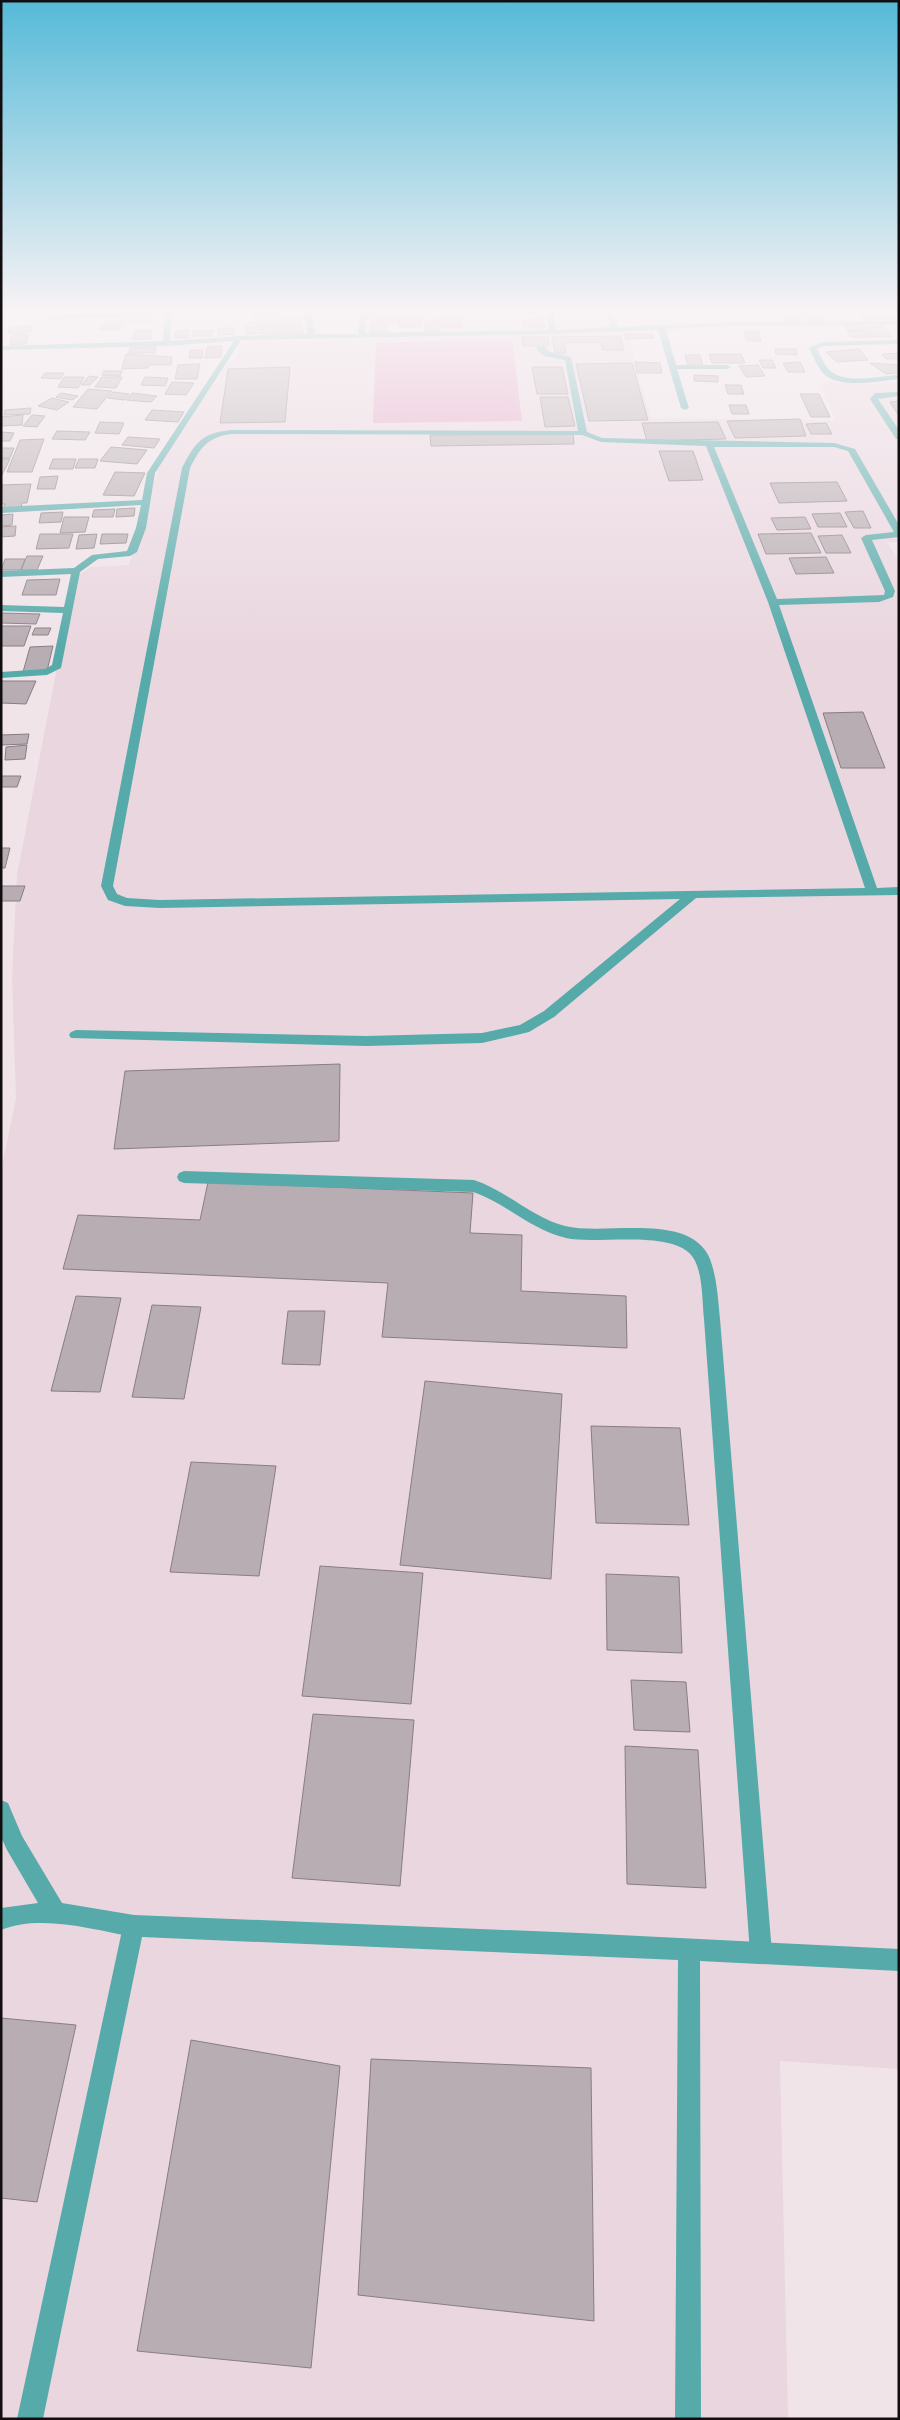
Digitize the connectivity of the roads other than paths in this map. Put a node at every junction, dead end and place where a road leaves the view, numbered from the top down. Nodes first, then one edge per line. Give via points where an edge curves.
1 (183, 423) edge
2 (580, 423) edge
3 (890, 423) edge
4 (582, 433) junction
5 (899, 437) edge
6 (709, 444) junction
7 (147, 502) junction
8 (1, 510) edge
9 (899, 534) edge
10 (76, 571) junction
11 (1, 574) edge
12 (772, 602) junction
13 (1, 608) edge
14 (68, 610) junction
15 (1, 675) edge
16 (872, 891) junction
17 (899, 891) edge
18 (696, 893) junction
19 (76, 1035) dead end
20 (184, 1178) dead end
21 (1, 1810) edge
22 (56, 1913) junction
23 (1, 1920) edge
24 (134, 1926) junction
25 (689, 1950) junction
26 (761, 1953) junction
27 (899, 1960) edge
28 (30, 2419) edge
29 (688, 2419) edge

1 - 7 street via 151,473
2 - 4 street
3 - 5 street
4 - 6 street via 601,440
4 - 18 street via 231,432 203,440 186,468 107,886 112,896 125,902 160,904
6 - 9 street via 846,446 855,454
6 - 12 street
7 - 8 street
7 - 10 street via 133,552 95,557
9 - 12 street via 866,538 890,591 888,596 879,599
10 - 11 street
10 - 14 street
12 - 16 street
13 - 14 street
14 - 15 street via 57,666 47,672
16 - 17 street
16 - 18 street
18 - 19 street via 549,1014 524,1029 505,1034 482,1038 366,1041
20 - 26 street via 474,1186 504,1198 536,1221 567,1233 670,1237 687,1243 698,1252 703,1263 712,1319
21 - 22 street via 14,1843
22 - 23 street via 7,1916
22 - 24 street
24 - 25 street
24 - 28 street
25 - 26 street
25 - 29 street
26 - 27 street

